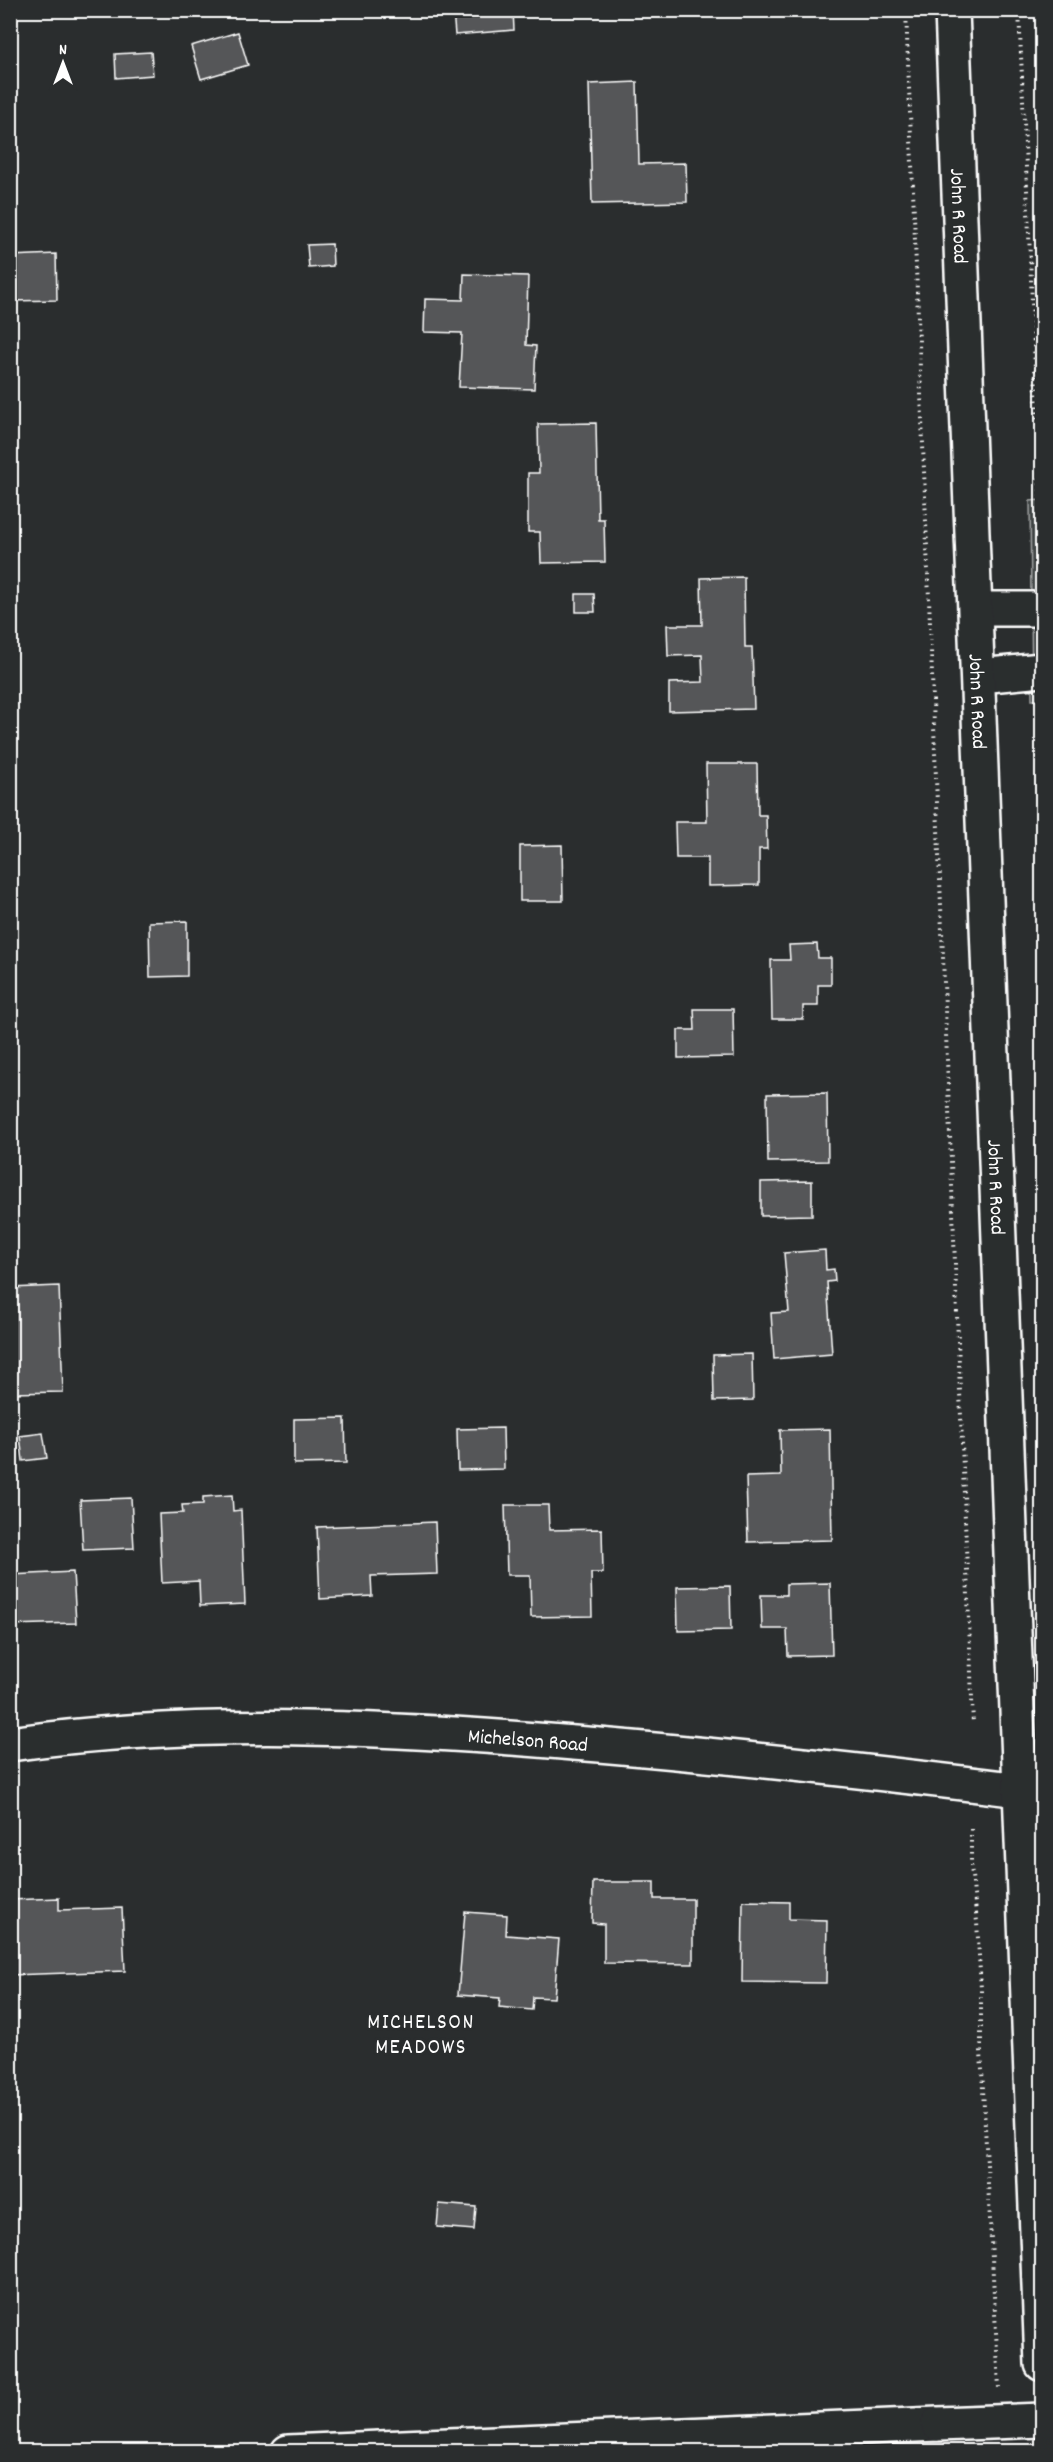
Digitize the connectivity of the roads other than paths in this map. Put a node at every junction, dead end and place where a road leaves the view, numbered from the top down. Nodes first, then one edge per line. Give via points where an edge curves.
1 (952, 10) edge
2 (977, 609) junction
3 (1042, 609) edge
4 (1042, 670) edge
5 (980, 676) junction
6 (10, 1744) edge
7 (1031, 1789) edge
8 (1042, 2364) edge
9 (1042, 2420) edge
10 (288, 2451) edge

1 - 2 main road, John R Road
2 - 3 main road
2 - 5 main road, John R Road
4 - 5 main road
5 - 7 main road, John R Road
6 - 7 main road, Michelson Road via 190,1729 349,1728 640,1748
7 - 8 main road, John R Road
9 - 10 main road, bridge

